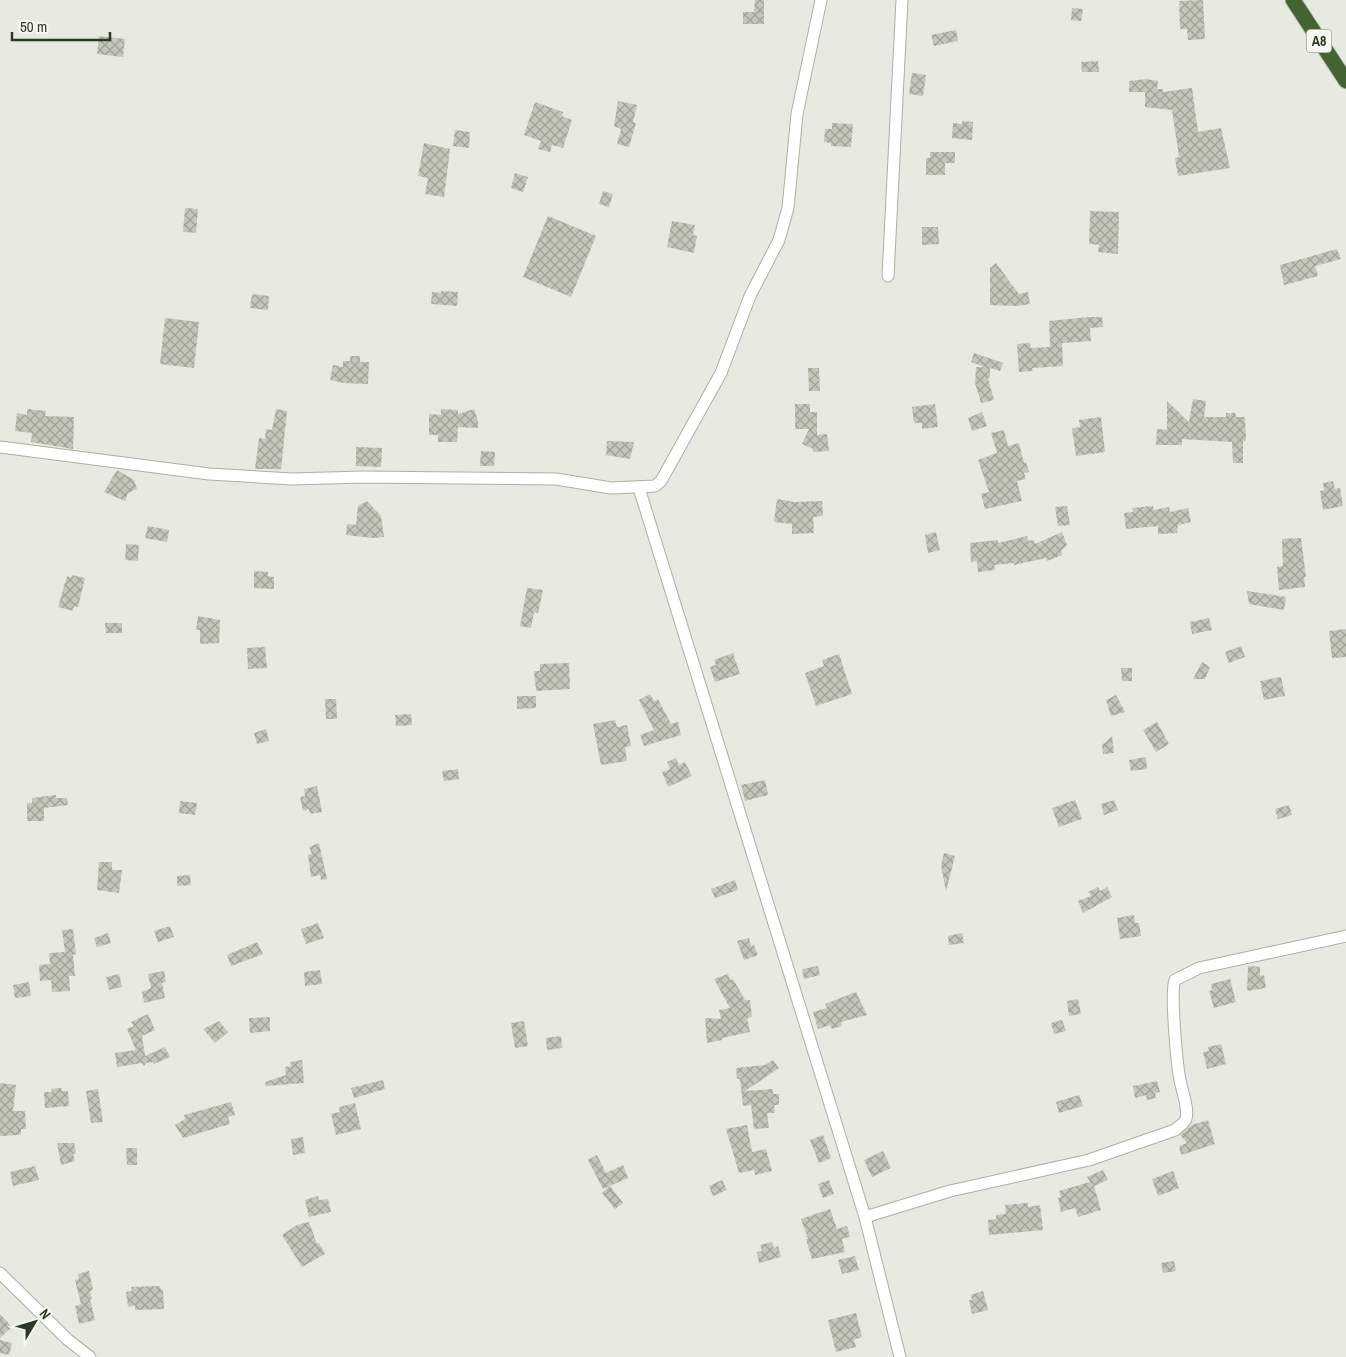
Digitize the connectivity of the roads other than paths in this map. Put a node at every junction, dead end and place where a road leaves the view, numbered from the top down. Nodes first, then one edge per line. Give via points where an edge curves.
1 (821, 0) edge
2 (902, 0) edge
3 (1293, 0) edge
4 (1346, 81) edge
5 (888, 276) dead end
6 (0, 447) edge
7 (639, 488) junction
8 (1346, 936) edge
9 (865, 1217) junction
10 (0, 1273) edge
11 (90, 1357) edge
12 (900, 1357) edge

1 - 7 street via 797,114 788,208 779,240 750,296 720,373 660,481 655,486
2 - 5 street
3 - 4 highway, A8
6 - 7 street via 209,474 283,479 363,476 547,479 611,488
7 - 9 street
8 - 9 street via 1199,968 1175,980 1172,986 1176,1059 1187,1110 1184,1123 1175,1130 1089,1160 950,1191
9 - 12 street
10 - 11 street via 68,1340

